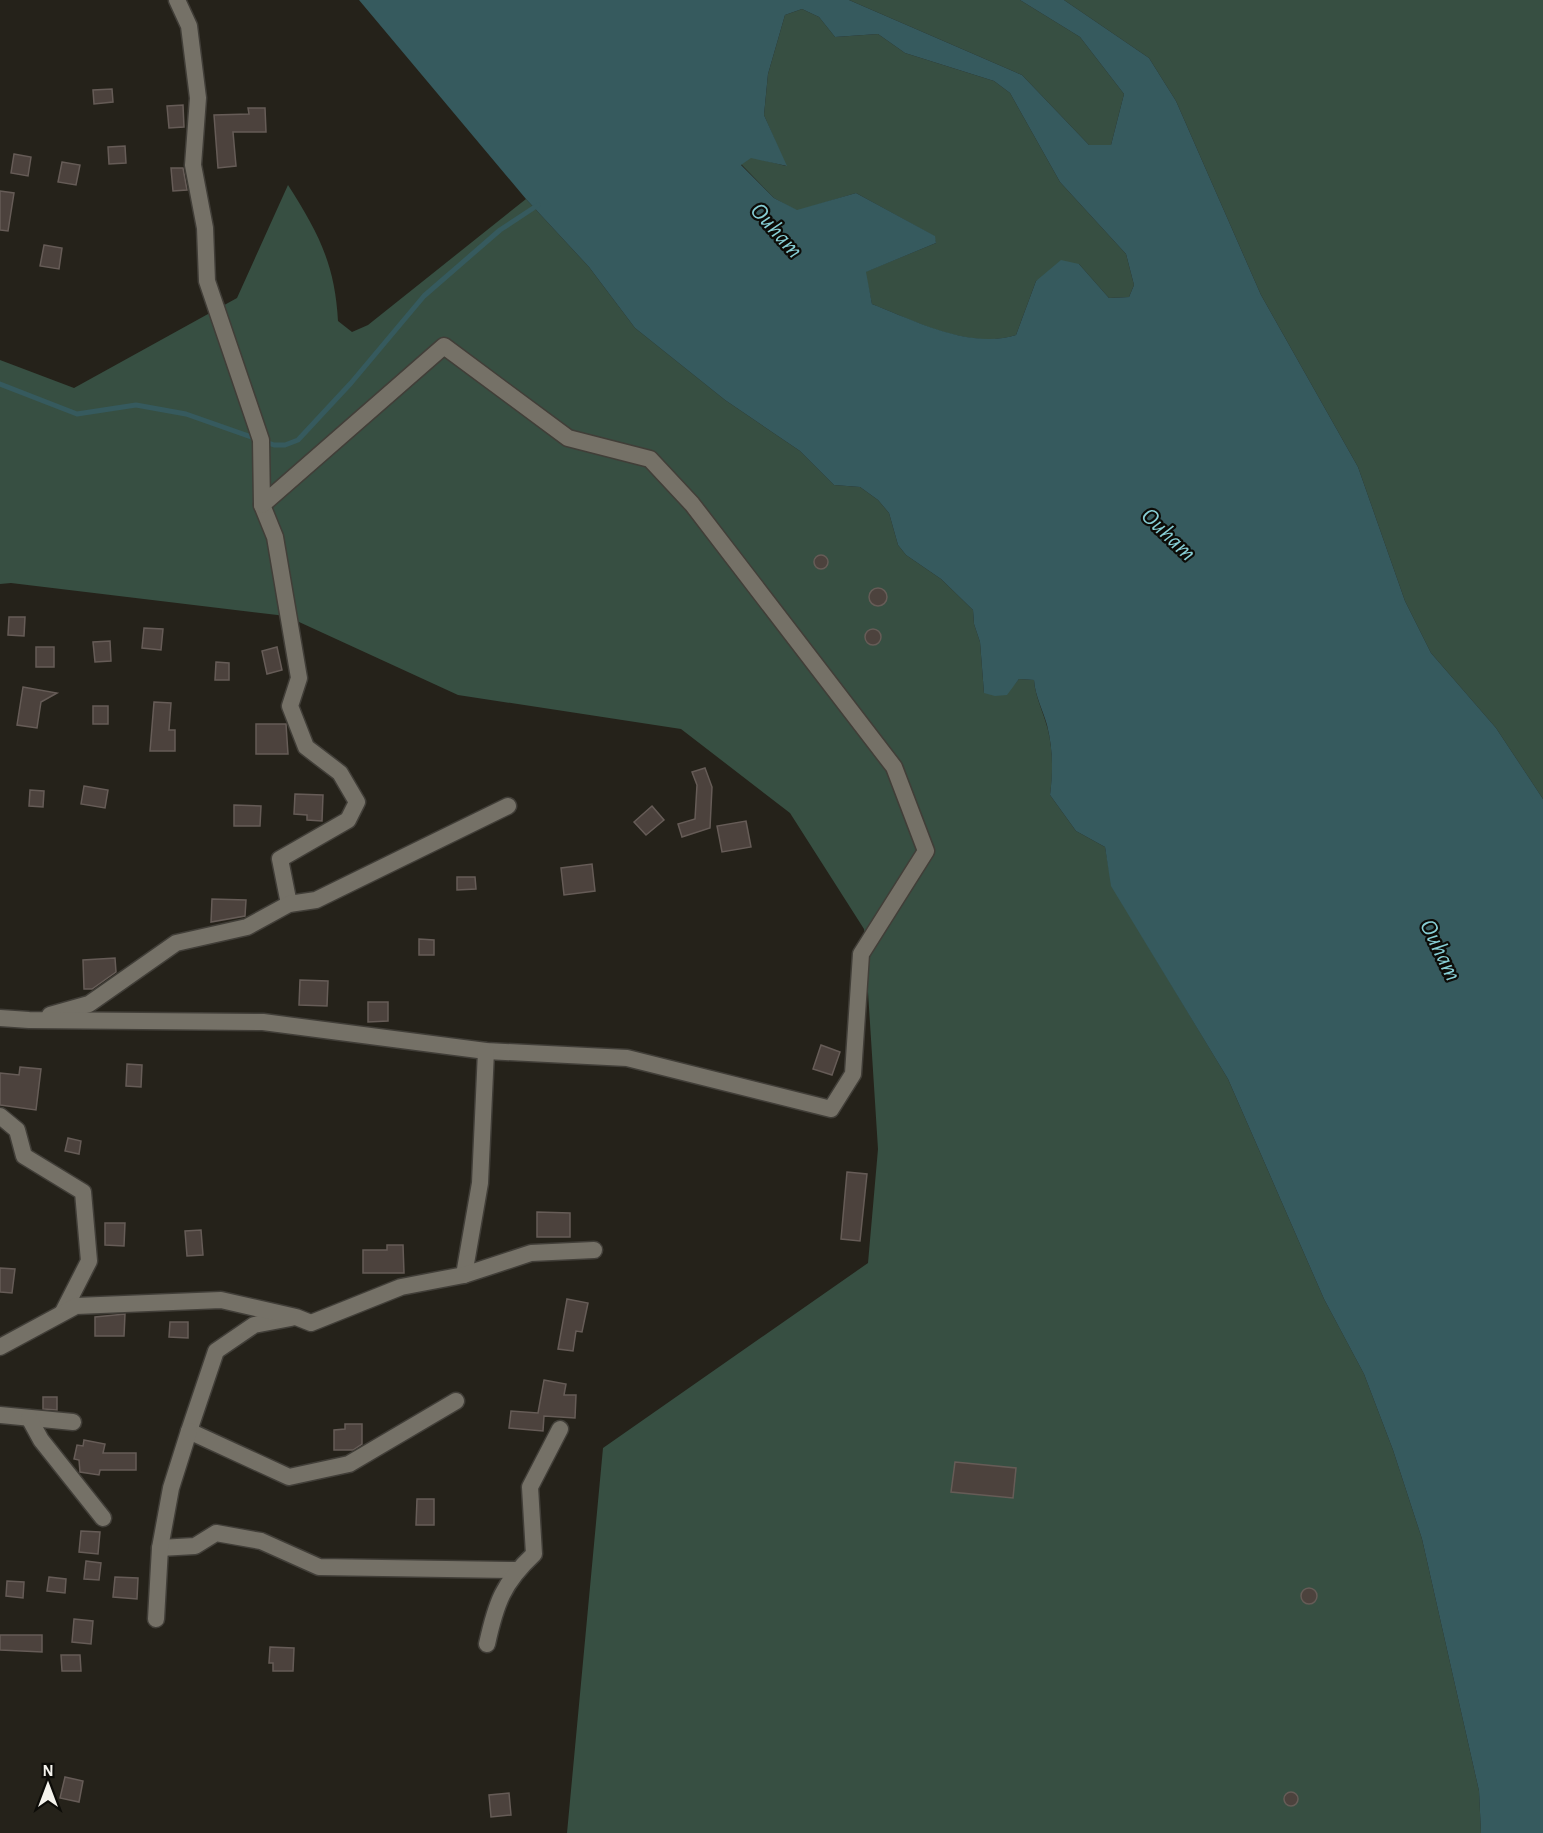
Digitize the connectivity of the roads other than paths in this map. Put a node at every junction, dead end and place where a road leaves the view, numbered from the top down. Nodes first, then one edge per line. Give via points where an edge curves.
1 (177, 0) edge
2 (262, 505) junction
3 (508, 806) dead end
4 (289, 904) junction
5 (0, 1018) edge
6 (29, 1020) junction
7 (486, 1051) junction
8 (0, 1116) edge
9 (594, 1250) dead end
10 (464, 1275) junction
11 (61, 1315) junction
12 (296, 1317) junction
13 (0, 1347) edge
14 (456, 1401) dead end
15 (0, 1415) edge
16 (29, 1418) junction
17 (73, 1422) dead end
18 (560, 1429) dead end
19 (189, 1431) junction
20 (103, 1518) dead end
21 (160, 1548) junction
22 (516, 1570) junction
23 (156, 1619) dead end
24 (487, 1644) dead end

1 - 2 street via 189,26 198,98 193,165 205,228 207,281 261,440
2 - 4 street via 275,537 299,678 290,706 306,747 340,773 357,802 348,820 280,859
2 - 7 street via 444,346 568,438 650,459 692,504 894,767 926,851 861,954 853,1074 831,1109 627,1058
3 - 4 street via 316,900
4 - 6 street via 247,927 176,943 89,1004
5 - 6 street
6 - 7 street via 263,1022
7 - 10 street via 480,1184
8 - 11 street via 17,1130 24,1156 83,1192 89,1261
9 - 10 street via 531,1253
10 - 12 street via 401,1287 310,1323
11 - 12 street via 76,1306 221,1300
11 - 13 street
12 - 19 street via 254,1325 216,1351
14 - 19 street via 349,1464 289,1477
15 - 16 street
16 - 17 street
16 - 20 street via 41,1440
18 - 22 street via 530,1487 534,1554
19 - 21 street via 171,1488
21 - 22 street via 195,1546 216,1533 261,1541 319,1567
21 - 23 street
22 - 24 street via 496,1604

